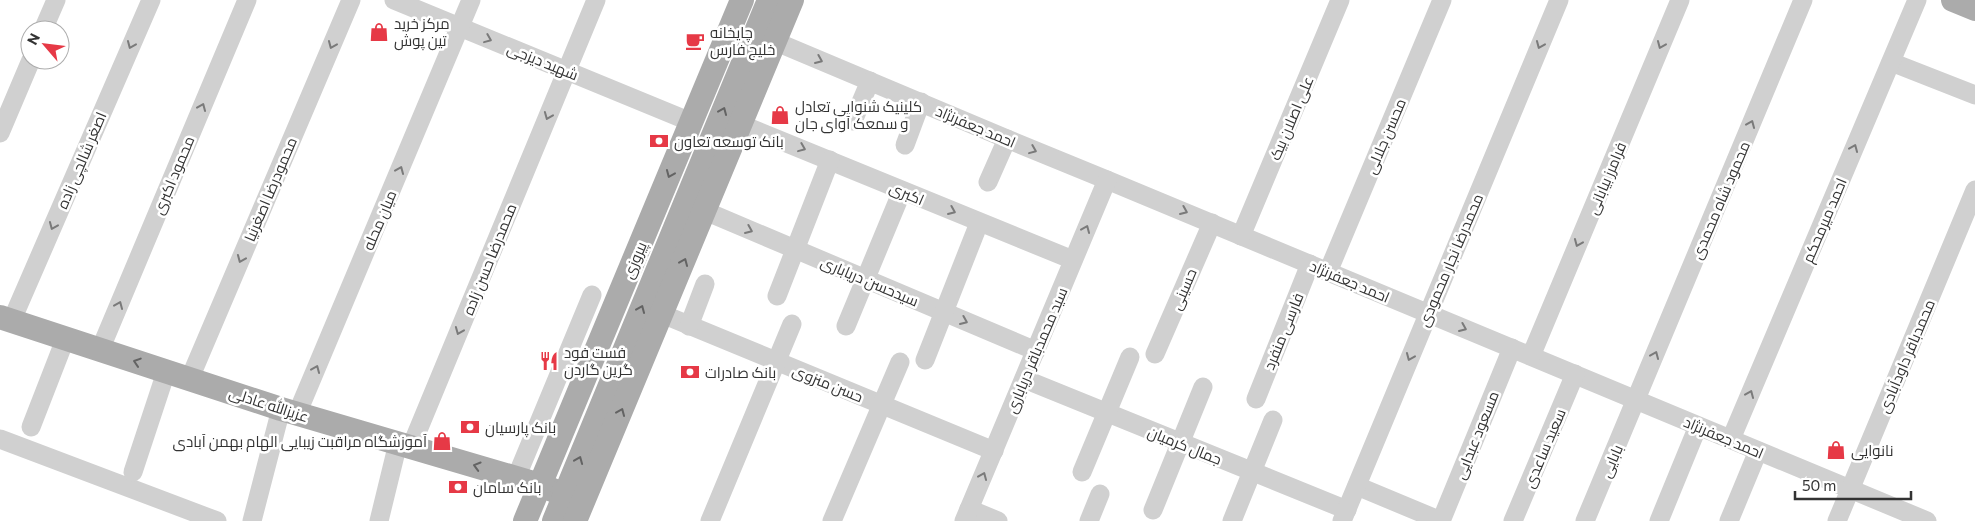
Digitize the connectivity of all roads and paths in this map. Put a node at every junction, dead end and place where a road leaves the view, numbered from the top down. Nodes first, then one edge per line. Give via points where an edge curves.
1 (56, 0) edge
2 (150, 0) edge
3 (247, 0) edge
4 (351, 0) edge
5 (394, 0) edge
6 (471, 0) edge
7 (596, 0) edge
8 (742, 0) edge
9 (769, 0) edge
10 (792, 0) edge
11 (1340, 0) edge
12 (1442, 0) edge
13 (1559, 0) edge
14 (1680, 0) edge
15 (1803, 0) edge
16 (1916, 0) edge
17 (1952, 0) edge
18 (1975, 9) edge
19 (47, 20) edge
20 (460, 27) junction
21 (765, 37) junction
22 (1891, 62) junction
23 (26, 70) edge
24 (567, 71) junction
25 (870, 81) junction
26 (1975, 95) edge
27 (921, 102) junction
28 (853, 121) dead end
29 (691, 122) junction
30 (740, 124) junction
31 (0, 133) edge
32 (1007, 140) junction
33 (905, 145) dead end
34 (830, 160) junction
35 (1107, 180) junction
36 (988, 182) dead end
37 (1975, 190) edge
38 (902, 191) junction
39 (704, 212) junction
40 (979, 223) junction
41 (1212, 223) junction
42 (1241, 236) junction
43 (796, 250) junction
44 (1074, 260) junction
45 (1310, 264) junction
46 (1328, 272) junction
47 (866, 280) junction
48 (705, 284) dead end
49 (592, 295) dead end
50 (777, 296) dead end
51 (943, 312) junction
52 (662, 314) junction
53 (1428, 314) junction
54 (6, 318) edge
55 (792, 324) dead end
56 (689, 326) junction
57 (846, 326) dead end
58 (66, 337) junction
59 (1512, 348) junction
60 (100, 350) junction
61 (1036, 351) junction
62 (1155, 354) dead end
63 (1531, 356) junction
64 (1130, 357) dead end
65 (925, 360) dead end
66 (777, 362) junction
67 (900, 362) dead end
68 (590, 366) junction
69 (166, 372) junction
70 (614, 374) junction
71 (1575, 374) junction
72 (190, 378) junction
73 (1024, 379) junction
74 (1203, 388) dead end
75 (1256, 399) dead end
76 (1636, 400) junction
77 (882, 405) junction
78 (289, 411) junction
79 (1107, 413) junction
80 (1273, 420) dead end
81 (1698, 426) junction
82 (32, 427) dead end
83 (0, 439) edge
84 (1730, 439) junction
85 (1181, 443) junction
86 (405, 445) junction
87 (994, 451) junction
88 (1758, 451) junction
89 (132, 472) dead end
90 (1082, 472) dead end
91 (1252, 472) junction
92 (516, 478) junction
93 (540, 485) junction
94 (1357, 486) junction
95 (1850, 489) junction
96 (1100, 494) dead end
97 (564, 495) junction
98 (1153, 510) dead end
99 (967, 515) edge
100 (1344, 516) edge
101 (217, 521) edge
102 (252, 521) edge
103 (379, 521) edge
104 (525, 521) edge
105 (554, 521) edge
106 (575, 521) edge
107 (710, 521) edge
108 (832, 521) edge
109 (998, 521) edge
110 (1090, 521) edge
111 (1232, 521) edge
112 (1441, 521) edge
113 (1513, 521) edge
114 (1586, 521) edge
115 (1659, 521) edge
116 (1729, 521) edge
117 (1837, 521) edge
118 (1927, 521) edge

1 - 19 street
2 -> 54 street, اصغر شالچی زاده
60 -> 3 street, محمود اکبری
4 -> 72 street, محمودرضا اصغرنیا
5 - 20 street, شهید دیزجی
6 - 20 street, میان محله
7 - 24 street, محمدرضا حسن زاده
8 - 29 main road, پیروزی
9 - 21 main road, پیروزی
10 - 21 main road
11 - 42 street, علی اصلان بیک
12 - 46 street, محسن جلالی
13 -> 53 street, محمدرضا نجار محمودی
14 -> 63 street, فرامرز بیابانی
76 -> 15 street, محمود شاه محمدی
16 - 22 street, احمد میرمحکم
17 - 18 main road
20 -> 24 street, شهید دیزجی
78 -> 20 street, میان محله
21 -> 25 street, احمد جعفرنژاد
21 - 30 main road
70 -> 21 main road, پیروزی
22 - 26 street
84 -> 22 street, احمد میرمحکم
23 - 31 street
24 - 29 street, شهید دیزجی
24 -> 86 street, محمدرضا حسن زاده
25 - 27 street, احمد جعفرنژاد
25 - 28 street
27 - 32 street, احمد جعفرنژاد
27 - 33 street
29 -> 68 main road, پیروزی
30 -> 34 street, اکبری
30 - 39 main road
32 -> 35 street, احمد جعفرنژاد
32 - 36 street
34 - 38 street, اکبری
34 - 43 street
35 -> 41 street, احمد جعفرنژاد
44 -> 35 street, سید محمدباقر دریاباری
37 - 95 street, محمدباقر داودآبادی
38 -> 40 street, اکبری
38 - 47 street
39 -> 43 street, سیدحسن دریاباری
52 -> 39 main road
40 - 44 street, اکبری
40 - 51 street
41 - 42 street, احمد جعفرنژاد
41 - 62 street, حسینی
42 - 45 street, احمد جعفرنژاد
43 - 47 street, سیدحسن دریاباری
43 - 50 street
44 - 61 street, سید محمدباقر دریاباری
45 - 46 street, احمد جعفرنژاد
45 - 75 street, فارسی منفرد
46 - 53 street, احمد جعفرنژاد
47 - 51 street, سیدحسن دریاباری
47 - 57 street
48 - 56 street
49 - 92 street
51 -> 61 street, سیدحسن دریاباری
51 - 65 street
52 - 56 street, حسن منزوی
106 -> 52 main road
53 -> 59 street, احمد جعفرنژاد
53 -> 94 street, محمدرضا نجار محمودی
54 - 58 main road, عزیزالله عادلی
55 - 66 street
56 - 66 street, حسن منزوی
58 - 60 main road, عزیزالله عادلی
58 - 82 street
59 - 63 street, احمد جعفرنژاد
59 - 112 street, مسعود عبدایی
69 -> 60 main road, عزیزالله عادلی
61 - 73 street, سید محمدباقر دریاباری
63 - 71 street, احمد جعفرنژاد
64 - 79 street
66 - 77 street, حسن منزوی
66 - 107 street
67 - 77 street
68 - 70 main road
68 - 93 main road, پیروزی
69 - 72 main road, عزیزالله عادلی
69 - 89 street
97 -> 70 main road, پیروزی
71 - 76 street, احمد جعفرنژاد
71 - 113 street, سعید ساعدی
72 - 78 main road, عزیزالله عادلی
73 - 79 street, جمال کرمیان
73 - 87 street, سید محمدباقر دریاباری
74 - 85 street
76 - 81 street, احمد جعفرنژاد
76 - 114 street, بابایی
77 - 87 street, حسن منزوی
77 - 108 street
78 - 86 main road, عزیزالله عادلی
78 - 102 street, میان محله
79 - 85 street, جمال کرمیان
79 - 90 street
80 - 91 street
81 - 84 street, احمد جعفرنژاد
81 - 115 street
83 - 101 street
84 - 88 street, احمد جعفرنژاد
85 - 91 street, جمال کرمیان
85 - 98 street
92 -> 86 main road, عزیزالله عادلی
86 - 103 street, محمدرضا حسن زاده
99 -> 87 street, سید محمدباقر دریاباری
88 - 95 street, احمد جعفرنژاد
88 - 116 street
91 - 100 street, جمال کرمیان
91 - 111 street
92 - 93 main road, عزیزالله عادلی
93 - 97 main road, عزیزالله عادلی
93 - 104 main road, پیروزی
94 - 100 street, محمدرضا نجار محمودی
94 - 112 street
95 - 117 street, محمدباقر داودآبادی
95 - 118 street, احمد جعفرنژاد
96 - 110 street
97 - 105 main road, پیروزی
99 - 109 street

